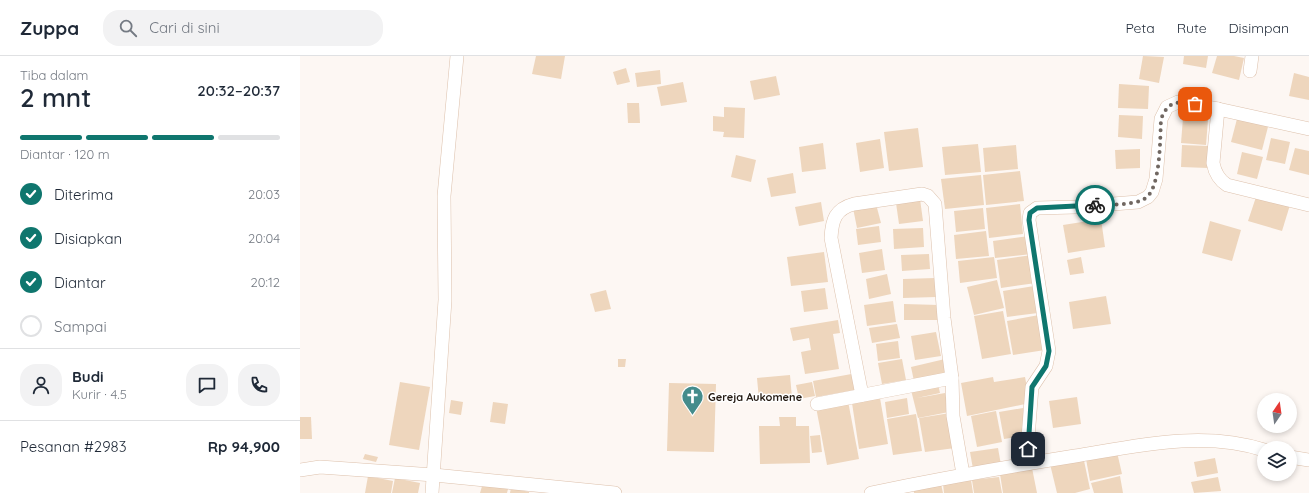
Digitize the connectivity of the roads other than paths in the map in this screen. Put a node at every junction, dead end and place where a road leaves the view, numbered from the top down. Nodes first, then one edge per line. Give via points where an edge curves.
1 (457, 56) edge
2 (1252, 56) edge
3 (1250, 71) dead end
4 (1218, 109) junction
5 (1309, 129) edge
6 (1309, 205) edge
7 (952, 378) junction
8 (862, 394) junction
9 (817, 404) dead end
10 (1257, 447) edge
11 (1297, 458) edge
12 (1309, 460) edge
13 (1026, 463) junction
14 (300, 470) edge
15 (963, 474) junction
16 (434, 475) junction
17 (432, 493) edge
18 (615, 493) edge
19 (871, 493) edge

1 - 16 street via 444,196 445,300
2 - 3 street
4 - 5 street
4 - 6 street via 1213,163 1221,181 1228,185
4 - 13 street via 1184,102 1167,107 1161,119 1156,179 1152,192 1144,200 1037,208 1030,213 1049,351 1046,366 1032,387
7 - 8 street
7 - 8 street via 944,318 935,204 928,196 922,194 854,204 845,206 834,218 831,238
7 - 15 street via 953,416
8 - 9 street
10 - 13 street via 1230,441 1157,443
11 - 12 street
13 - 15 street
14 - 16 street via 320,467
15 - 19 street
16 - 17 street
16 - 18 street

